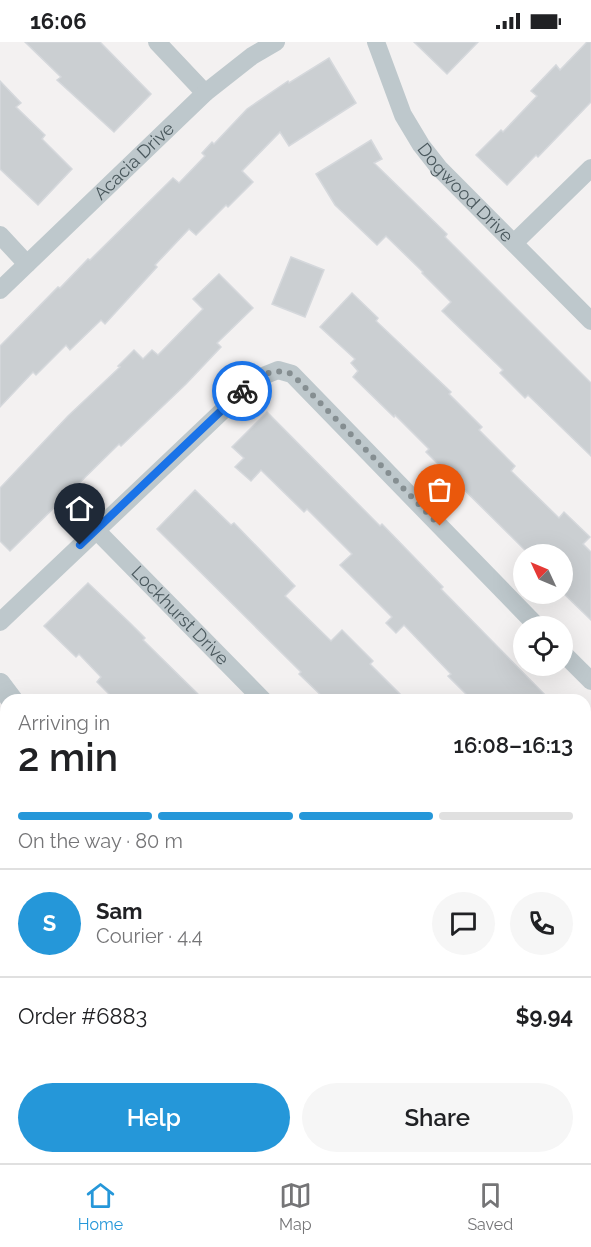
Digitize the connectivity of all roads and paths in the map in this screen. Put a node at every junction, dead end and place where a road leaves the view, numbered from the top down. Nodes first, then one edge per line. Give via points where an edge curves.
1 (157, 42) edge
2 (276, 42) edge
3 (376, 42) edge
4 (206, 93) junction
5 (591, 168) edge
6 (0, 235) edge
7 (514, 243) junction
8 (27, 264) junction
9 (0, 290) edge
10 (591, 321) edge
11 (96, 530) junction
12 (527, 616) edge
13 (0, 622) edge
14 (573, 663) edge
15 (591, 681) edge
16 (257, 694) edge

1 - 4 street
2 - 4 street, Acacia Drive
3 - 7 street, Dogwood Drive via 403,115 420,145
4 - 8 street, Acacia Drive
5 - 7 street
6 - 8 street
7 - 10 street, Dogwood Drive
8 - 9 street, Acacia Drive
11 - 12 street via 256,379 278,370 292,374
11 - 13 street
11 - 16 street, Lockhurst Drive
14 - 15 street

